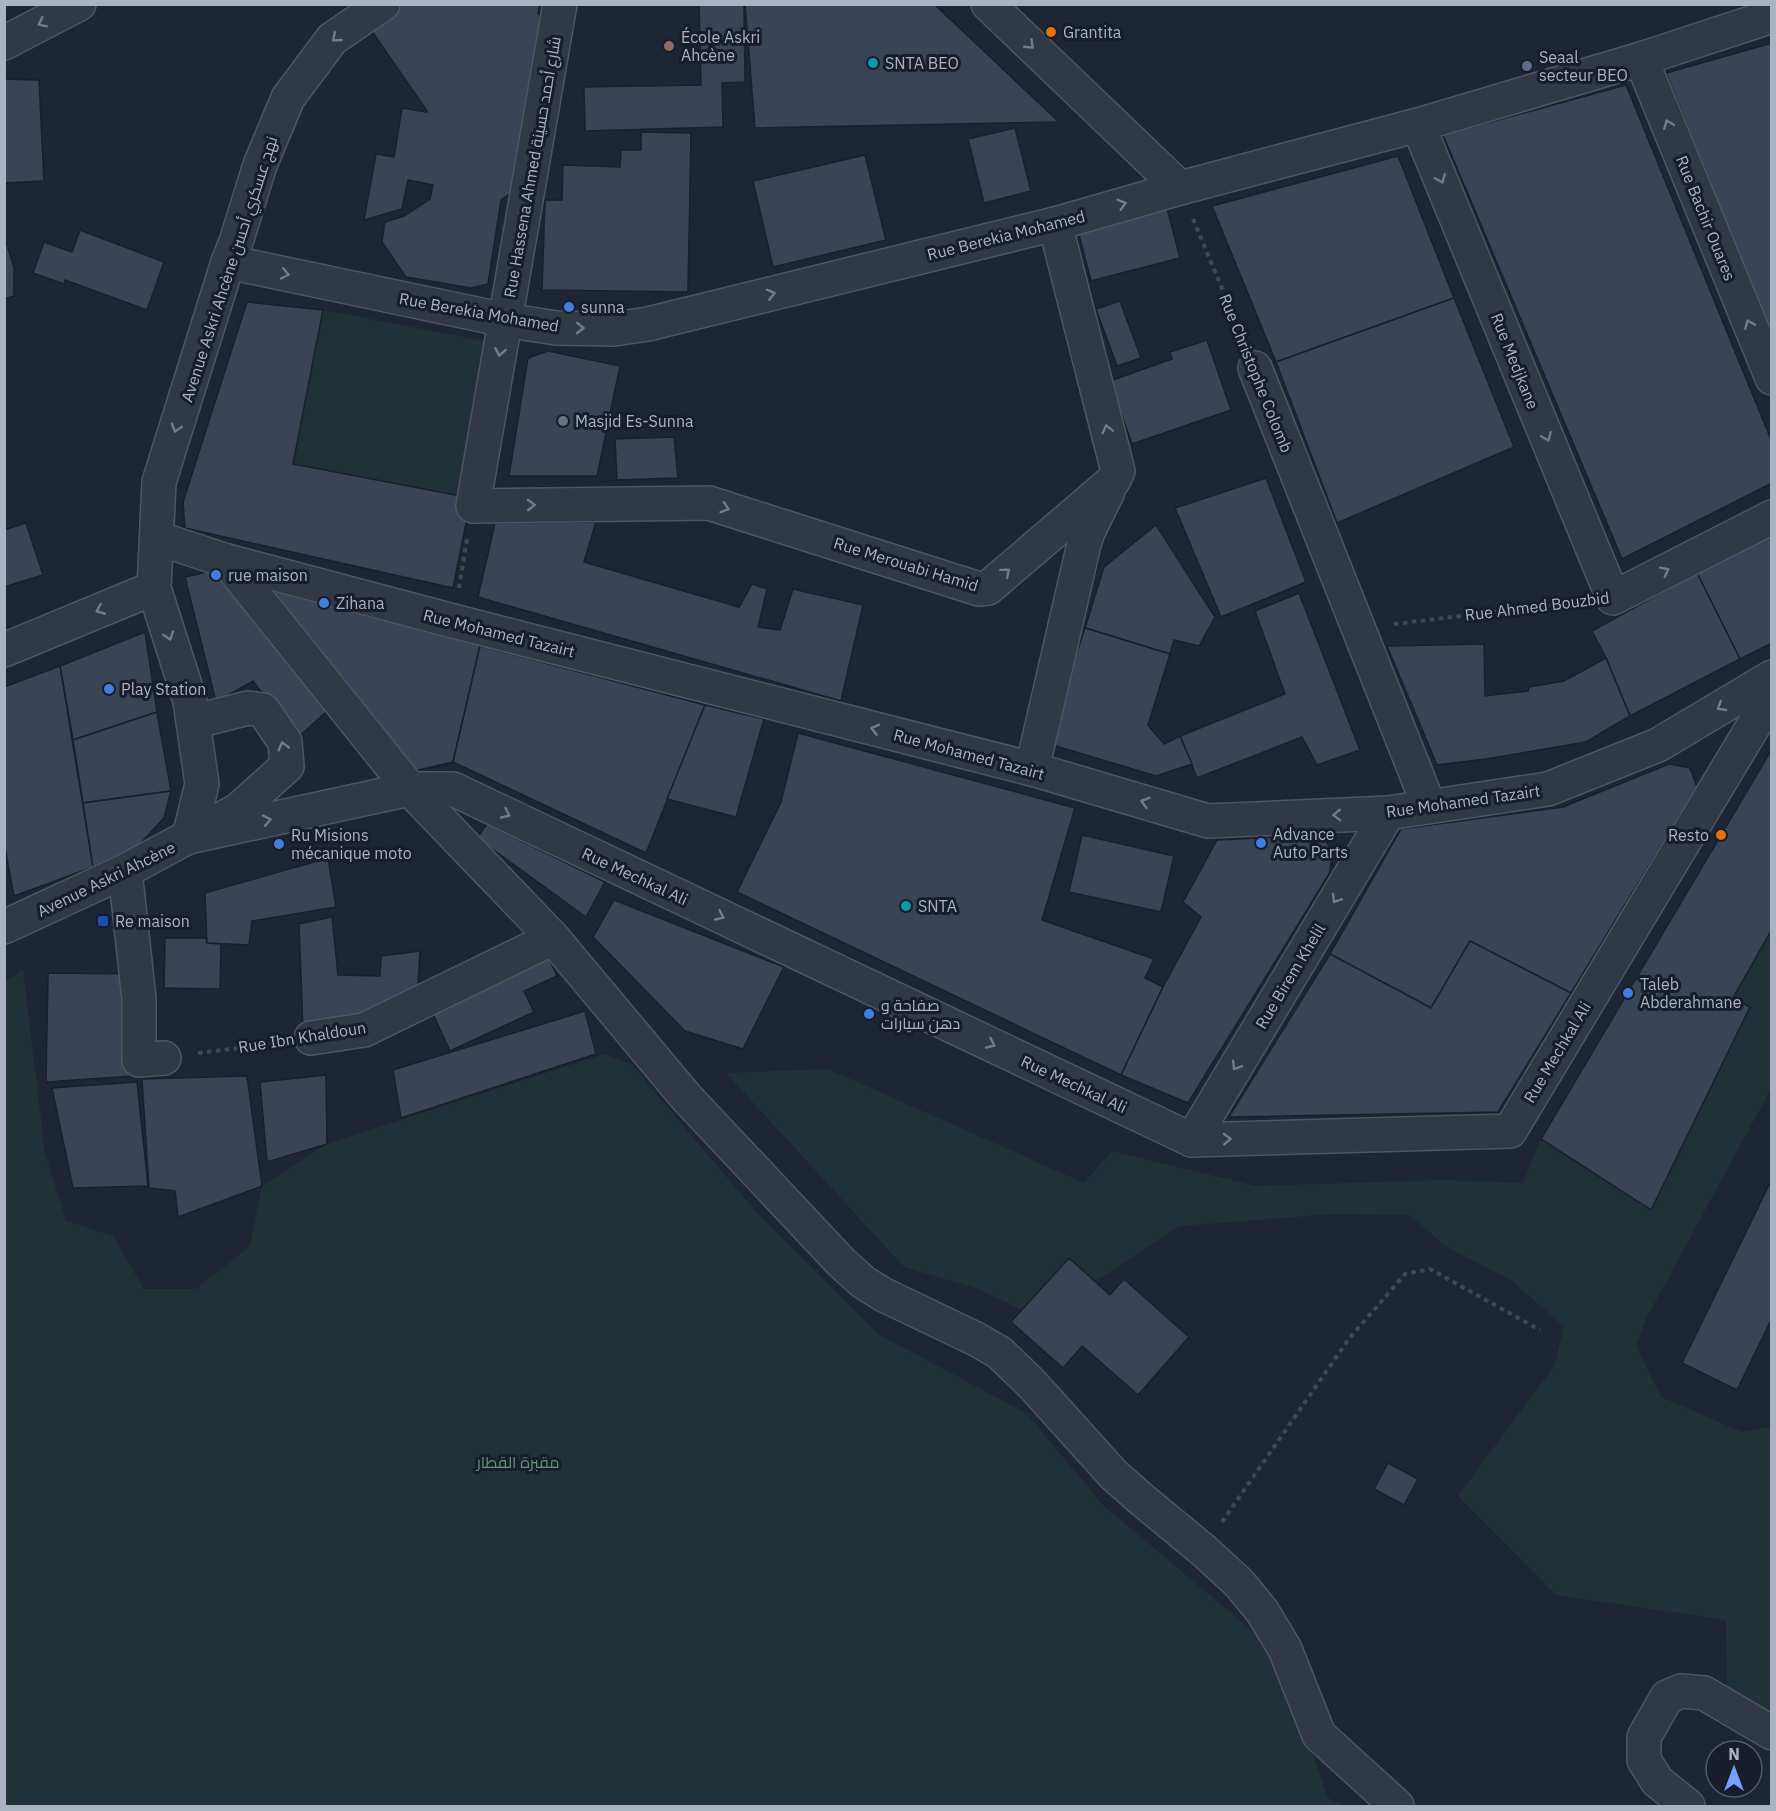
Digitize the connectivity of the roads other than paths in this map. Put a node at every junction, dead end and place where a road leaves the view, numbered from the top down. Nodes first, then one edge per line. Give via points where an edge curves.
1 (79, 4) edge
2 (383, 4) edge
3 (560, 4) edge
4 (988, 4) edge
5 (1772, 16) edge
6 (4, 43) edge
7 (1641, 59) junction
8 (1418, 125) junction
9 (1180, 188) junction
10 (1055, 224) junction
11 (228, 262) junction
12 (505, 320) junction
13 (1255, 368) road end
14 (1772, 378) edge
15 (1113, 481) junction
16 (473, 506) joint
17 (1772, 517) edge
18 (157, 538) junction
19 (227, 561) junction
20 (154, 588) junction
21 (1613, 598) joint
22 (4, 650) edge
23 (1772, 677) edge
24 (1772, 695) edge
25 (193, 722) junction
26 (1032, 769) junction
27 (410, 789) junction
28 (1429, 806) junction
29 (1388, 813) junction
30 (189, 837) junction
31 (125, 871) junction
32 (4, 927) edge
33 (553, 938) junction
34 (312, 1038) road end
35 (152, 1059) road end
36 (1192, 1140) junction
37 (1772, 1733) edge
38 (1396, 1806) edge
39 (1689, 1806) edge

1 -> 6 street
2 -> 11 street, Avenue Askri Ahcène نهج عسكري أحسن via 332,39 288,98 260,165
3 - 12 street, Rue Hassena Ahmed شارع أحمد حسينة
4 -> 9 street
5 - 7 street, Rue Berekia Mohamed
7 - 8 street, Rue Berekia Mohamed
14 -> 7 street, Rue Bachir Ouares
8 - 9 street, Rue Berekia Mohamed
8 -> 21 street, Rue Medjkane
10 -> 9 street, Rue Berekia Mohamed
12 -> 10 street, Rue Berekia Mohamed via 556,328 648,324
15 -> 10 street via 1118,471
11 -> 12 street, Rue Berekia Mohamed
11 -> 18 street, Avenue Askri Ahcène نهج عسكري أحسن via 159,482
12 -> 16 street, Rue Hassena Ahmed شارع أحمد حسينة
13 - 28 street, Rue Christophe Colomb
16 -> 15 street, Rue Merouabi Hamid via 709,503 979,589 988,588
15 - 26 street via 1084,544
21 -> 17 street, Rue Ahmed Bouzbid
18 - 19 street, Rue Mohamed Tazairt
18 - 20 street, Avenue Askri Ahcène
26 -> 19 street, Rue Mohamed Tazairt
19 - 27 street
20 -> 22 street
20 -> 25 street, Avenue Askri Ahcène
23 -> 28 street, Rue Mohamed Tazairt via 1658,746 1548,789
36 -> 24 street, Rue Mechkal Ali via 1510,1131
25 - 30 street, Avenue Askri Ahcène via 202,784
30 -> 25 street via 238,810 287,766 285,742 263,710 248,708
29 -> 26 street, Rue Mohamed Tazairt via 1208,821
30 -> 27 street, Rue Mechkal Ali
27 - 33 street
27 -> 36 street, Rue Mechkal Ali via 453,789
28 - 29 street, Rue Mohamed Tazairt
29 -> 36 street, Rue Birem Khelil
30 - 31 street, Avenue Askri Ahcène
31 - 32 street, Avenue Askri Ahcène
31 - 35 street via 139,999
33 - 34 street, Rue Ibn Khaldoun via 364,1030
33 - 38 street via 686,1097 841,1262 884,1295 1000,1353 1113,1474 1239,1583 1285,1649 1319,1735
37 - 39 street via 1704,1693 1681,1691 1667,1697 1644,1737 1644,1760 1657,1781

